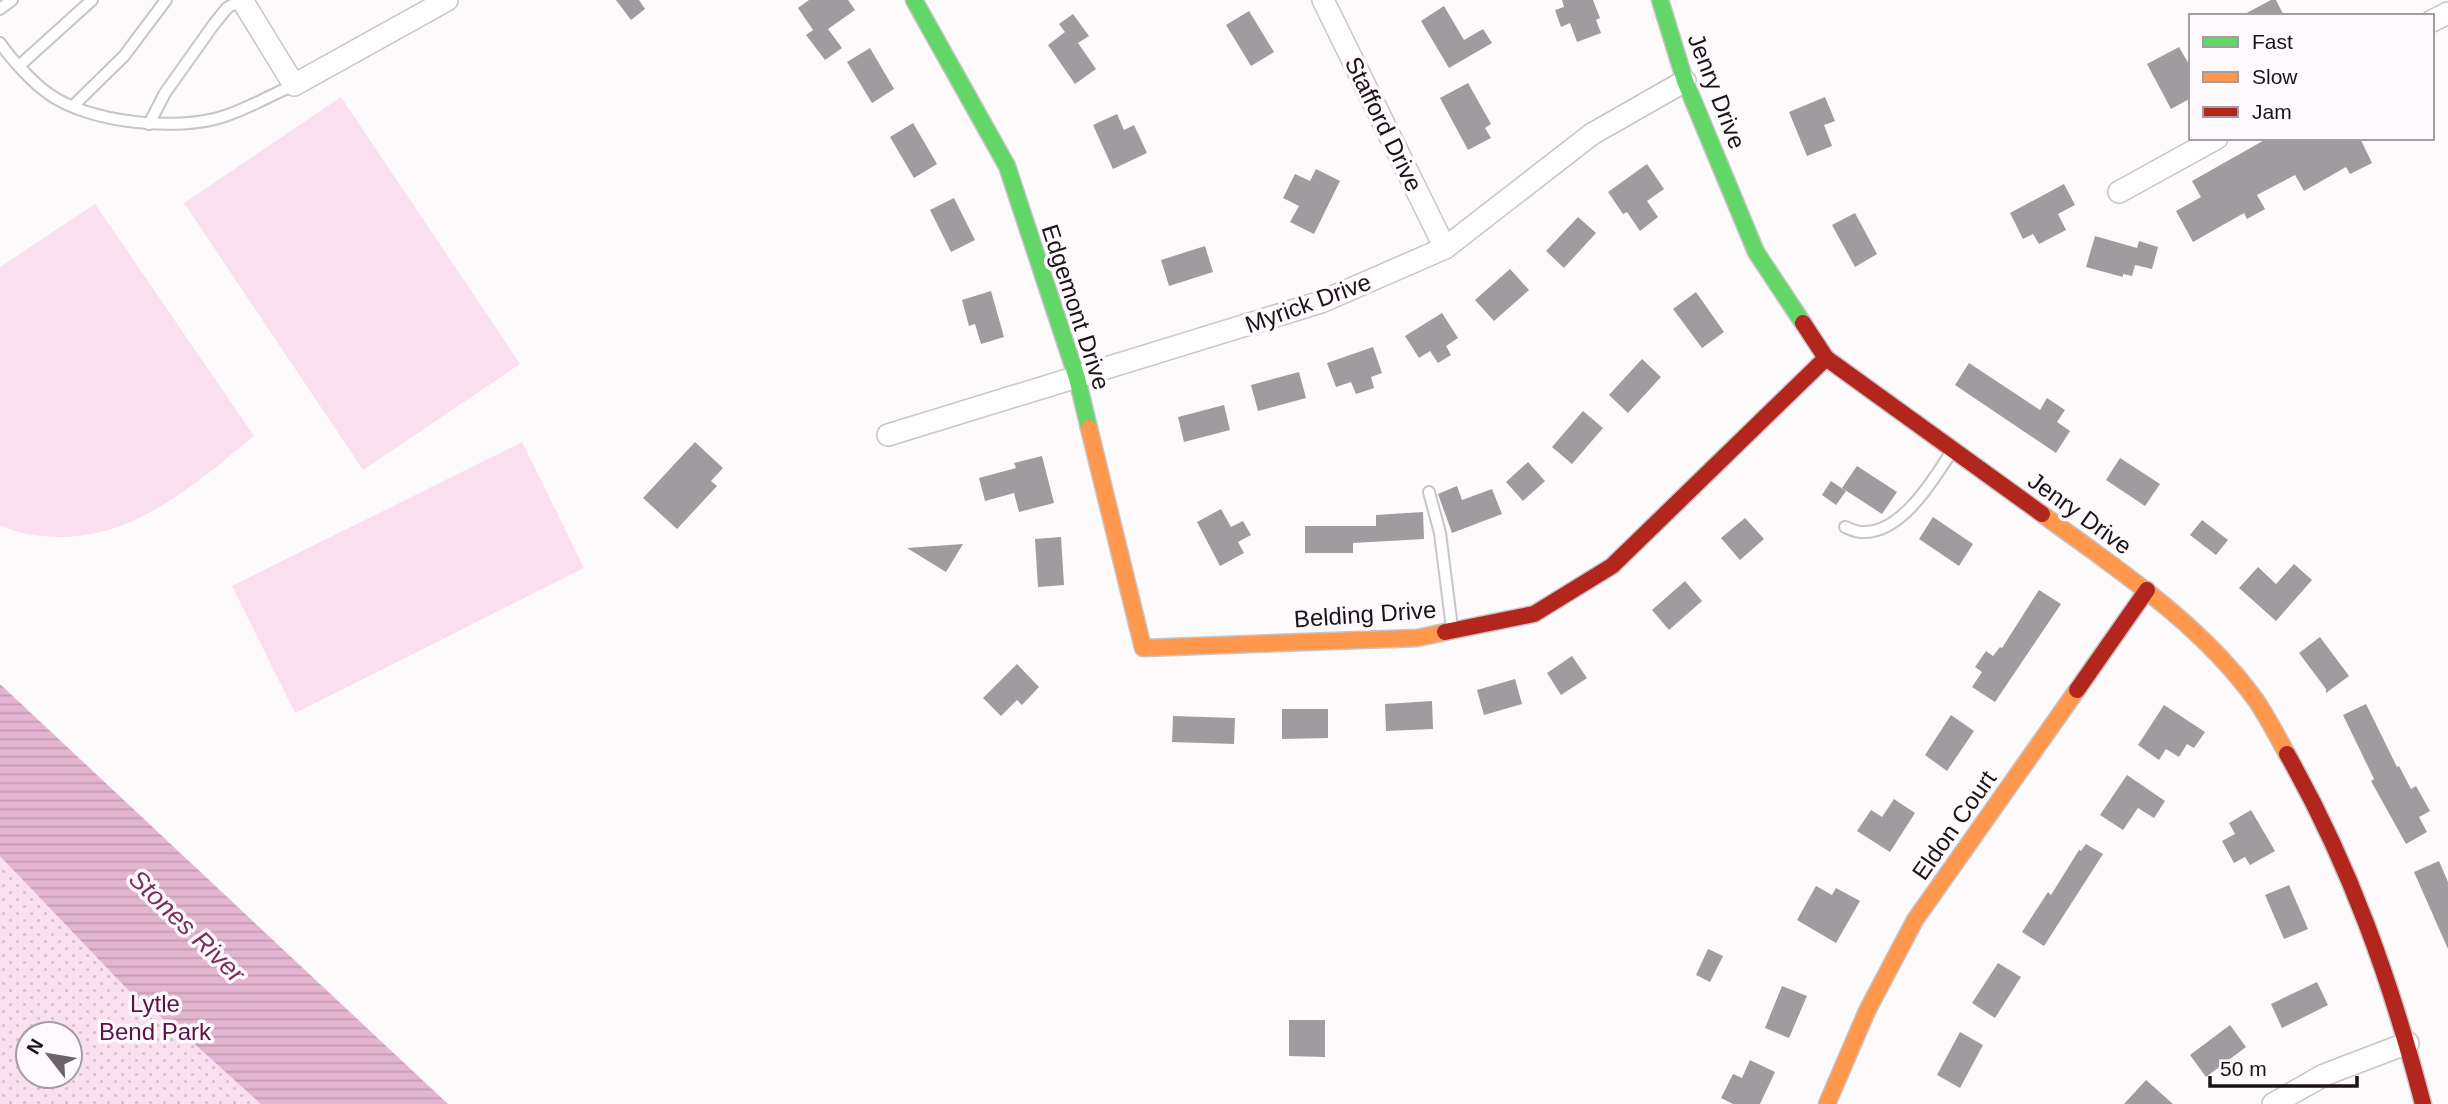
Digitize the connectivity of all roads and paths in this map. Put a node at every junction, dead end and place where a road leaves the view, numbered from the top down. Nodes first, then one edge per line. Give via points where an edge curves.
1 (12, 0) edge
2 (92, 0) edge
3 (166, 0) edge
4 (241, 0) edge
5 (447, 0) edge
6 (915, 0) edge
7 (1323, 0) edge
8 (1660, 0) edge
9 (0, 9) edge
10 (0, 43) edge
11 (20, 65) junction
12 (1685, 81) junction
13 (294, 85) junction
14 (73, 106) junction
15 (149, 124) junction
16 (2213, 140) edge
17 (2119, 191) dead end
18 (1445, 248) junction
19 (1826, 358) junction
20 (1077, 378) junction
21 (888, 435) dead end
22 (1953, 450) junction
23 (1429, 492) dead end
24 (1845, 527) dead end
25 (2147, 590) junction
26 (1452, 631) junction
27 (1143, 648) joint
28 (2408, 1043) junction
29 (1827, 1104) edge
30 (2273, 1104) edge
31 (2423, 1104) edge

1 - 9 lane
2 - 11 lane
3 - 14 lane via 124,56
4 - 13 street
4 - 15 lane via 214,24
5 - 13 street
6 - 20 street, Edgemont Drive via 1007,166
7 - 18 street, Stafford Drive
8 - 12 street, Jenry Drive
10 - 11 lane
11 - 14 lane via 49,94
12 - 18 street, Myrick Drive via 1592,134
12 - 19 street, Jenry Drive via 1756,252
13 - 15 lane via 225,116 192,124
14 - 15 lane via 83,112
16 - 17 street
18 - 20 street, Myrick Drive via 1321,302
19 - 22 street, Jenry Drive
19 - 26 street, Belding Drive via 1612,566 1534,614
20 - 21 street, Myrick Drive
20 - 27 street, Edgemont Drive
22 - 24 lane via 1904,515 1879,530 1860,533
22 - 25 street, Jenry Drive
23 - 26 lane via 1440,533
25 - 28 street, Jenry Drive via 2225,663 2253,697 2306,785 2364,908
25 - 29 street, Eldon Court via 1915,920 1867,1011
26 - 27 street, Belding Drive via 1417,638
28 - 30 street via 2324,1076
28 - 31 street, Jenry Drive

